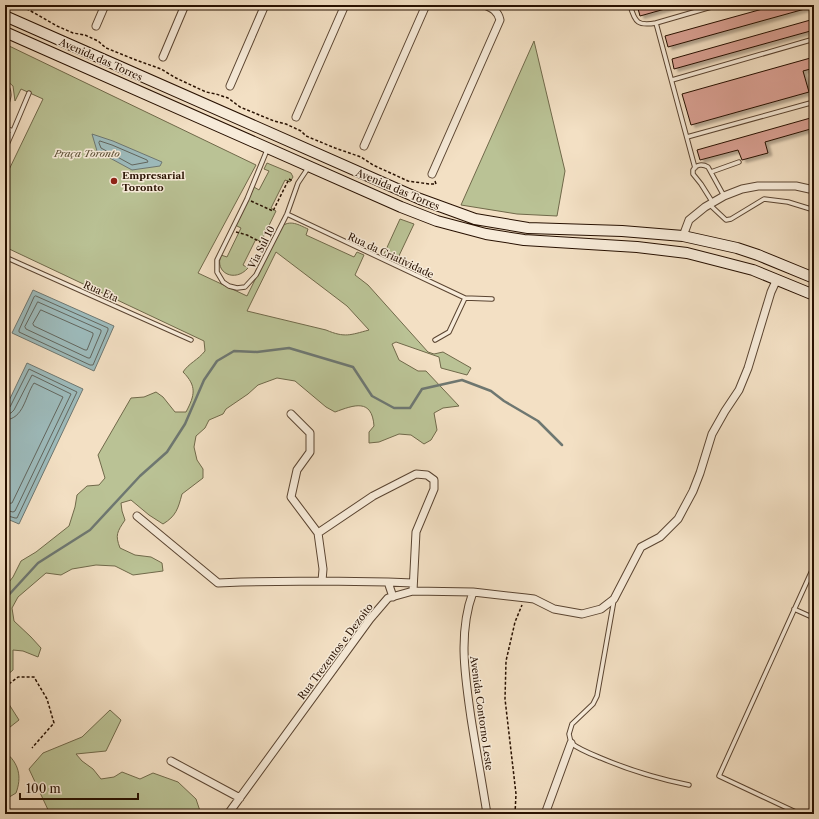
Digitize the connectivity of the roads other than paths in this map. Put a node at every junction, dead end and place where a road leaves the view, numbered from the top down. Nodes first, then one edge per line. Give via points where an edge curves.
1 (105, 5) edge
2 (186, 5) edge
3 (265, 5) edge
4 (345, 5) edge
5 (426, 5) edge
6 (485, 5) edge
7 (630, 5) edge
8 (718, 5) edge
9 (5, 16) edge
10 (656, 22) junction
11 (96, 26) dead end
12 (5, 32) edge
13 (814, 39) edge
14 (100, 58) junction
15 (163, 58) dead end
16 (93, 71) junction
17 (672, 80) junction
18 (5, 84) edge
19 (230, 86) dead end
20 (28, 93) dead end
21 (814, 102) edge
22 (5, 108) edge
23 (296, 117) dead end
24 (5, 128) edge
25 (13, 131) junction
26 (686, 137) junction
27 (364, 146) dead end
28 (5, 149) edge
29 (268, 149) junction
30 (739, 162) dead end
31 (309, 166) junction
32 (695, 168) junction
33 (711, 172) junction
34 (432, 174) road end
35 (814, 190) edge
36 (724, 196) junction
37 (711, 204) junction
38 (814, 210) edge
39 (286, 214) junction
40 (683, 236) junction
41 (5, 257) edge
42 (5, 266) edge
43 (5, 274) edge
44 (814, 278) edge
45 (777, 279) junction
46 (814, 295) edge
47 (465, 298) junction
48 (492, 299) dead end
49 (191, 340) dead end
50 (435, 340) dead end
51 (292, 414) dead end
52 (137, 516) dead end
53 (318, 533) junction
54 (814, 566) edge
55 (322, 581) junction
56 (388, 582) junction
57 (413, 587) junction
58 (473, 592) junction
59 (393, 597) junction
60 (614, 599) junction
61 (794, 609) junction
62 (814, 618) edge
63 (571, 743) junction
64 (171, 761) dead end
65 (689, 785) dead end
66 (240, 798) junction
67 (228, 814) edge
68 (487, 814) edge
69 (545, 814) edge
70 (800, 814) edge

1 - 11 street
2 - 15 street
3 - 19 street
4 - 23 street
5 - 27 street
6 - 34 street via 494,9 500,20
7 - 10 lane via 637,21 645,25
8 - 10 lane
9 - 14 main road, Avenida das Torres
10 - 17 lane
12 - 16 main road, Avenida das Torres
13 - 17 lane
14 - 16 main road via 100,66
14 - 40 main road, Avenida das Torres via 420,200 475,219 528,228
16 - 29 main road, Avenida das Torres
17 - 26 lane
18 - 22 lane via 9,89
20 - 25 lane
21 - 26 lane
24 - 25 lane
25 - 28 lane
26 - 32 lane
29 - 31 main road, Avenida das Torres
29 - 39 lane, Via Sul 10 via 217,260 217,272 223,282 237,288 245,287 251,282
30 - 33 lane
31 - 39 lane, Via Sul 10 via 298,183
31 - 45 main road, Avenida das Torres via 401,207 438,221 486,234 524,240 668,250 712,258
32 - 33 lane via 708,166
32 - 37 lane via 693,174
33 - 36 lane
35 - 36 street via 796,186 758,186
36 - 37 street
37 - 38 lane via 726,220 764,199 788,202
37 - 40 street via 689,220
39 - 47 lane, Rua da Criatividade
40 - 44 main road, Avenida das Torres via 751,253
41 - 49 lane, Rua Eta
42 - 43 lane
45 - 46 main road, Avenida das Torres
45 - 60 street, Rua Trezentos e Dezoito via 740,390 712,434 693,491 678,519 660,537 641,548
47 - 48 lane, Rua da Criatividade
47 - 50 lane via 448,332
51 - 53 street via 310,433 310,452 297,470 291,497
52 - 55 street via 218,583
53 - 55 street
53 - 57 street via 373,496 416,474 427,475 434,480 434,489 416,532
54 - 61 lane
55 - 56 street
56 - 57 street
56 - 59 street
57 - 58 street, Rua Trezentos e Dezoito
57 - 59 street, Rua Trezentos e Dezoito
58 - 60 street, Rua Trezentos e Dezoito via 534,599 554,609 582,614 601,609
58 - 68 street, Avenida Contorno Leste via 464,632 464,657 466,688
59 - 66 street, Rua Trezentos e Dezoito via 388,598 370,618
60 - 63 lane via 597,696 593,704 572,724 569,734
61 - 62 lane
61 - 70 lane via 719,776
63 - 65 lane via 626,768 670,782
63 - 69 street
64 - 66 street
66 - 67 street, Rua Trezentos e Dezoito

